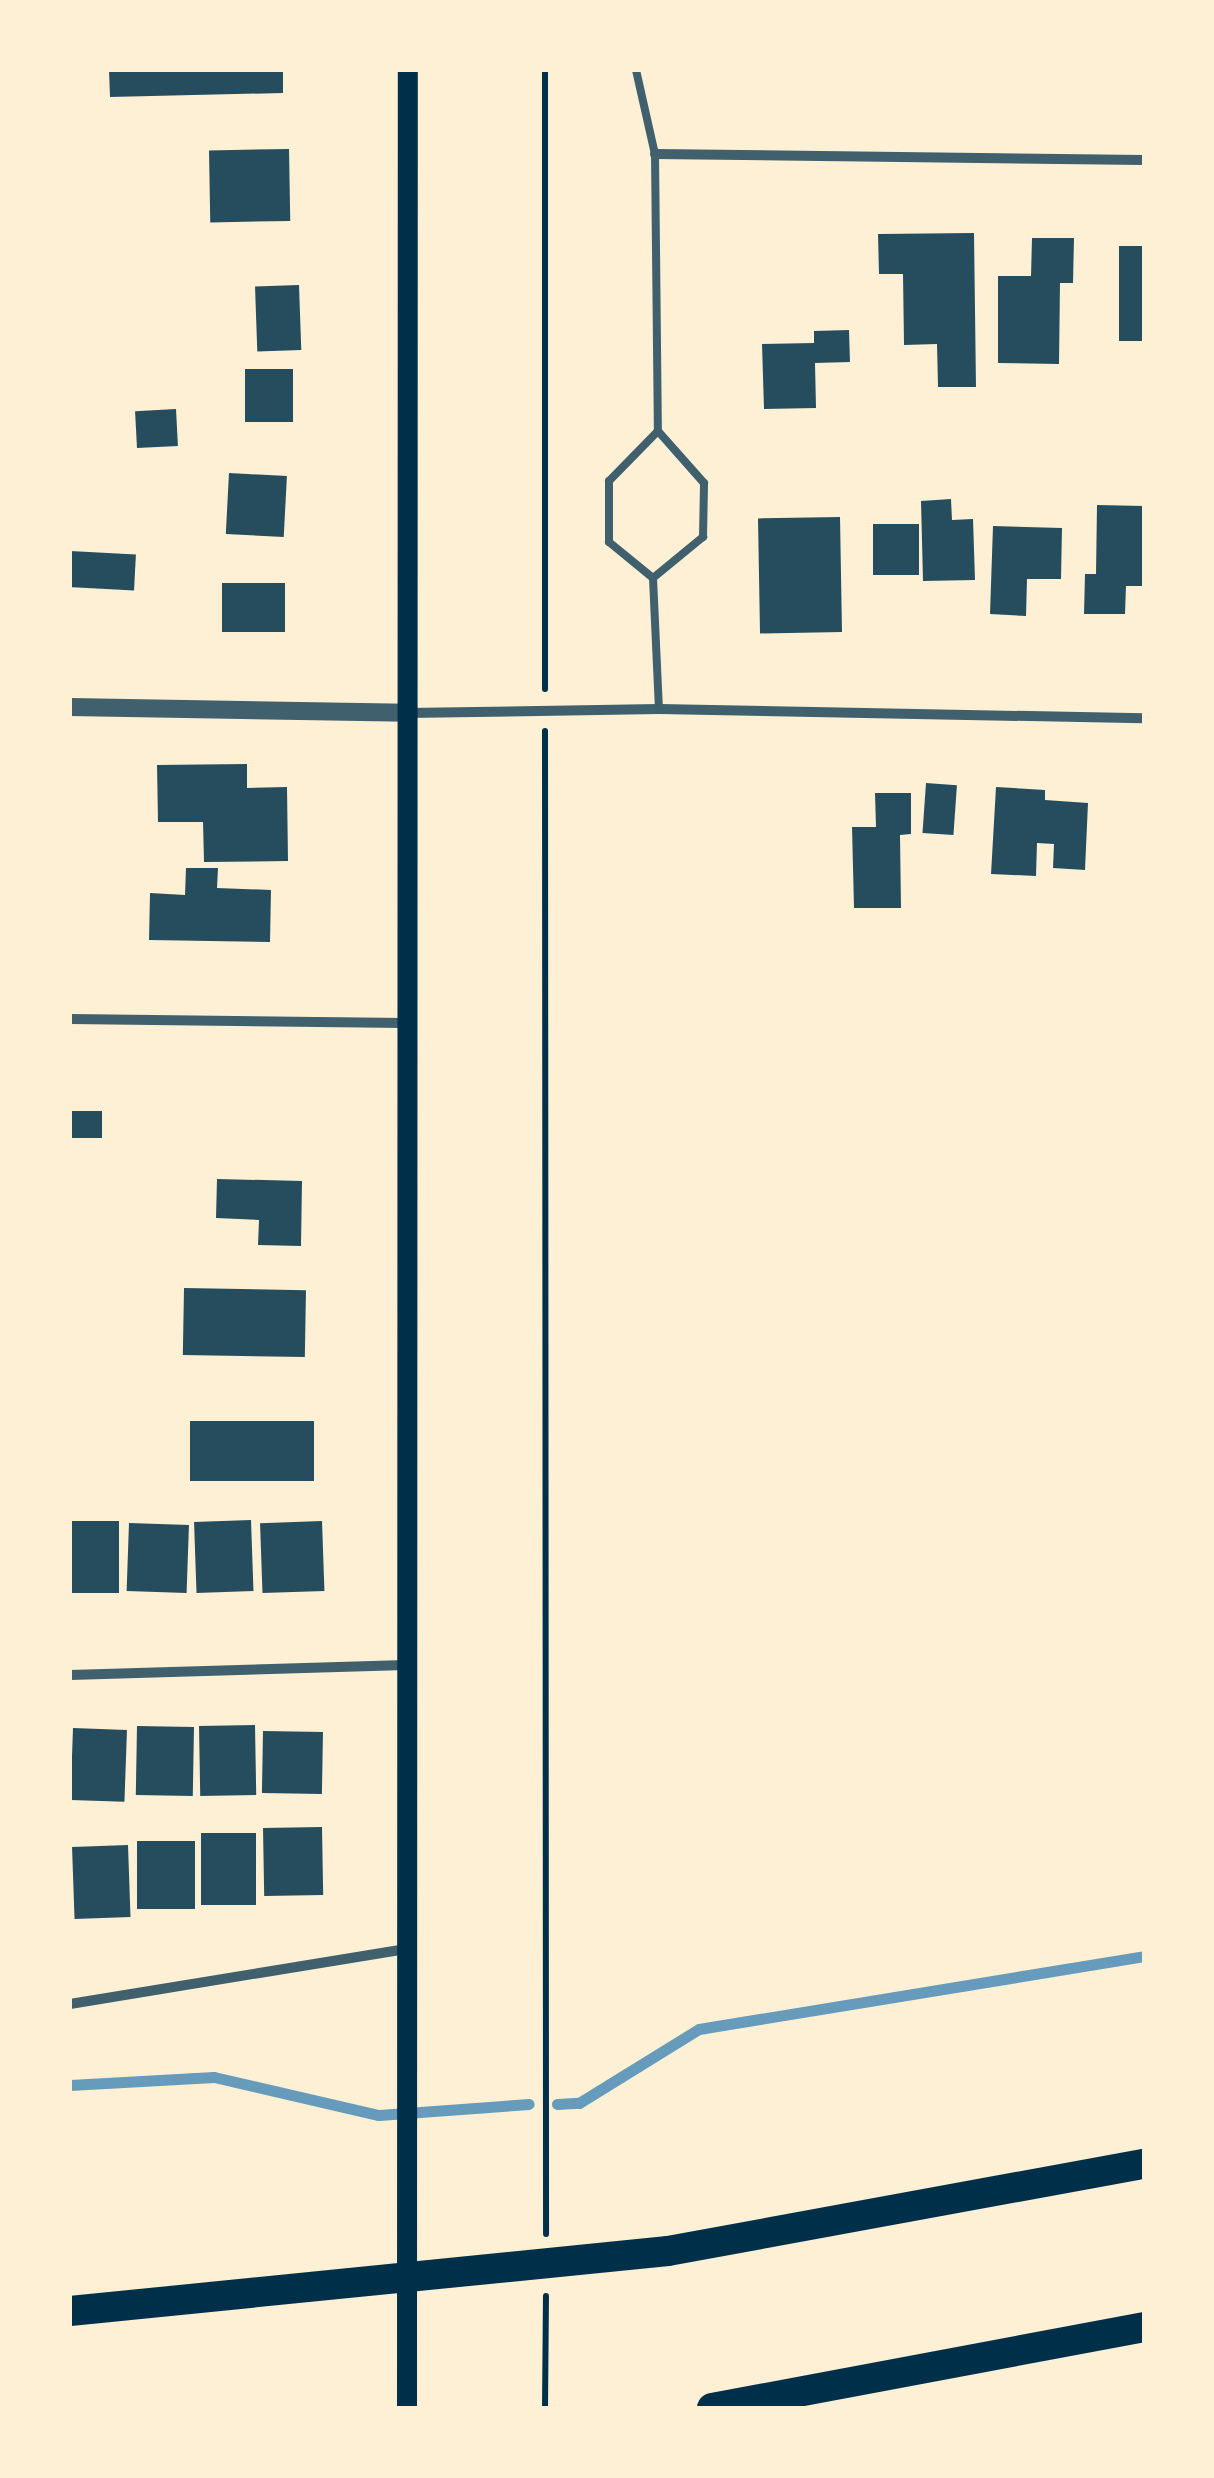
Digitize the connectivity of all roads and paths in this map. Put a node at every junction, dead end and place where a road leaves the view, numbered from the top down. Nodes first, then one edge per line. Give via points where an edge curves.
1 (408, 70) edge
2 (545, 70) edge
3 (636, 70) edge
4 (656, 154) junction
5 (1144, 160) edge
6 (658, 431) junction
7 (653, 578) junction
8 (70, 707) edge
9 (659, 710) junction
10 (406, 712) junction
11 (545, 712) junction
12 (1144, 718) edge
13 (70, 1018) edge
14 (404, 1023) junction
15 (406, 1665) junction
16 (70, 1675) edge
17 (405, 1949) junction
18 (70, 2004) edge
19 (1144, 2164) edge
20 (546, 2251) dead end
21 (546, 2290) dead end
22 (70, 2311) edge
23 (1144, 2327) edge
24 (407, 2408) edge
25 (545, 2408) edge
26 (712, 2408) edge

1 - 10 main road
2 - 11 path
3 - 4 lane
4 - 5 street
4 - 6 lane
6 - 7 lane via 609,481 609,542
6 - 7 lane via 704,483 703,537
7 - 9 lane
8 - 10 street
9 - 11 street
9 - 12 street
10 - 11 street
10 - 14 main road
11 - 20 path
13 - 14 street
14 - 15 main road
15 - 16 street
15 - 17 main road
17 - 18 street
17 - 24 main road
19 - 22 highway via 668,2251
21 - 25 path
23 - 26 highway

